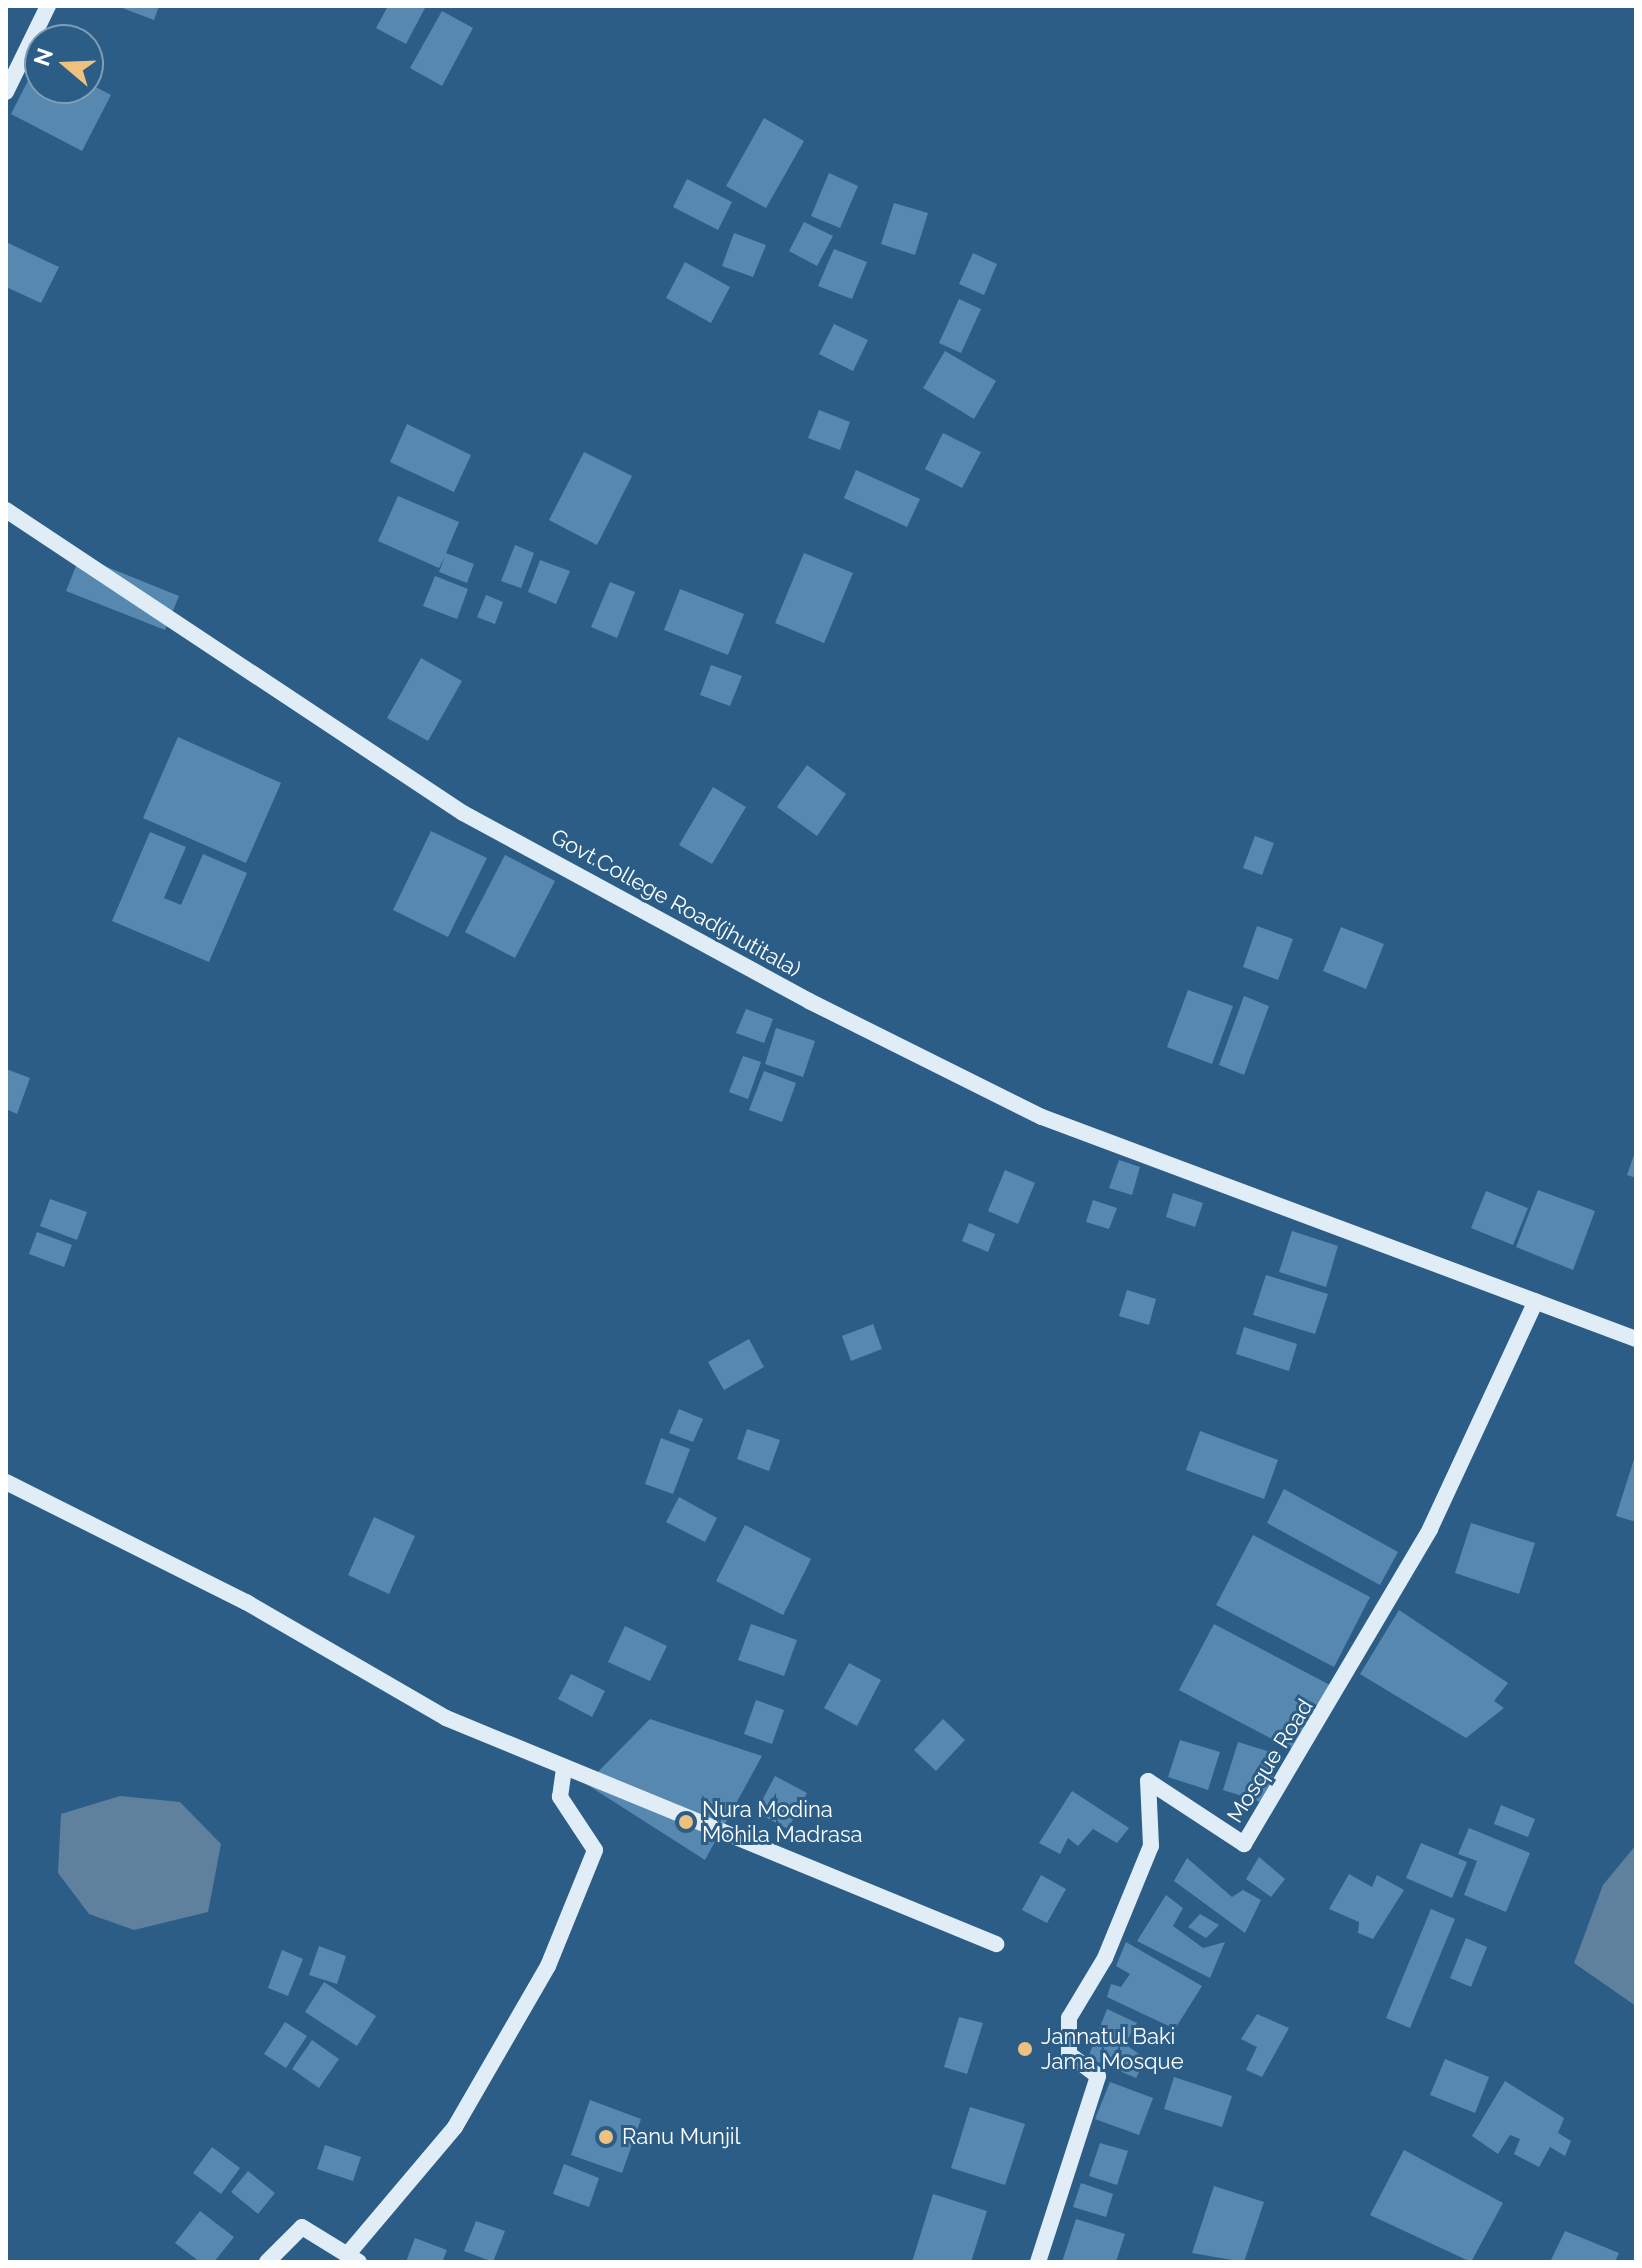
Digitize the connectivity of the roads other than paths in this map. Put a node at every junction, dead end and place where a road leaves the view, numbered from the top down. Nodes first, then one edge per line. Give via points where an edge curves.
1 (48, 6) edge
2 (6, 92) edge
3 (6, 510) edge
4 (1536, 1301) junction
5 (1636, 1339) edge
6 (6, 1482) edge
7 (564, 1769) junction
8 (996, 1944) dead end
9 (353, 2258) edge
10 (267, 2262) edge
11 (1038, 2262) edge

1 - 2 street
3 - 4 street, Govt.College Road(jhutitala) via 463,813 809,1001 1042,1117
4 - 5 street, Govt.College Road(jhutitala)
4 - 11 street, Mosque Road via 1430,1529 1244,1844 1148,1781 1151,1846 1105,1958 1069,2018 1069,2054 1098,2076
6 - 7 street via 246,1602 446,1718
7 - 8 street
7 - 9 street via 560,1797 595,1850 548,1966 455,2127
9 - 10 street via 302,2227

